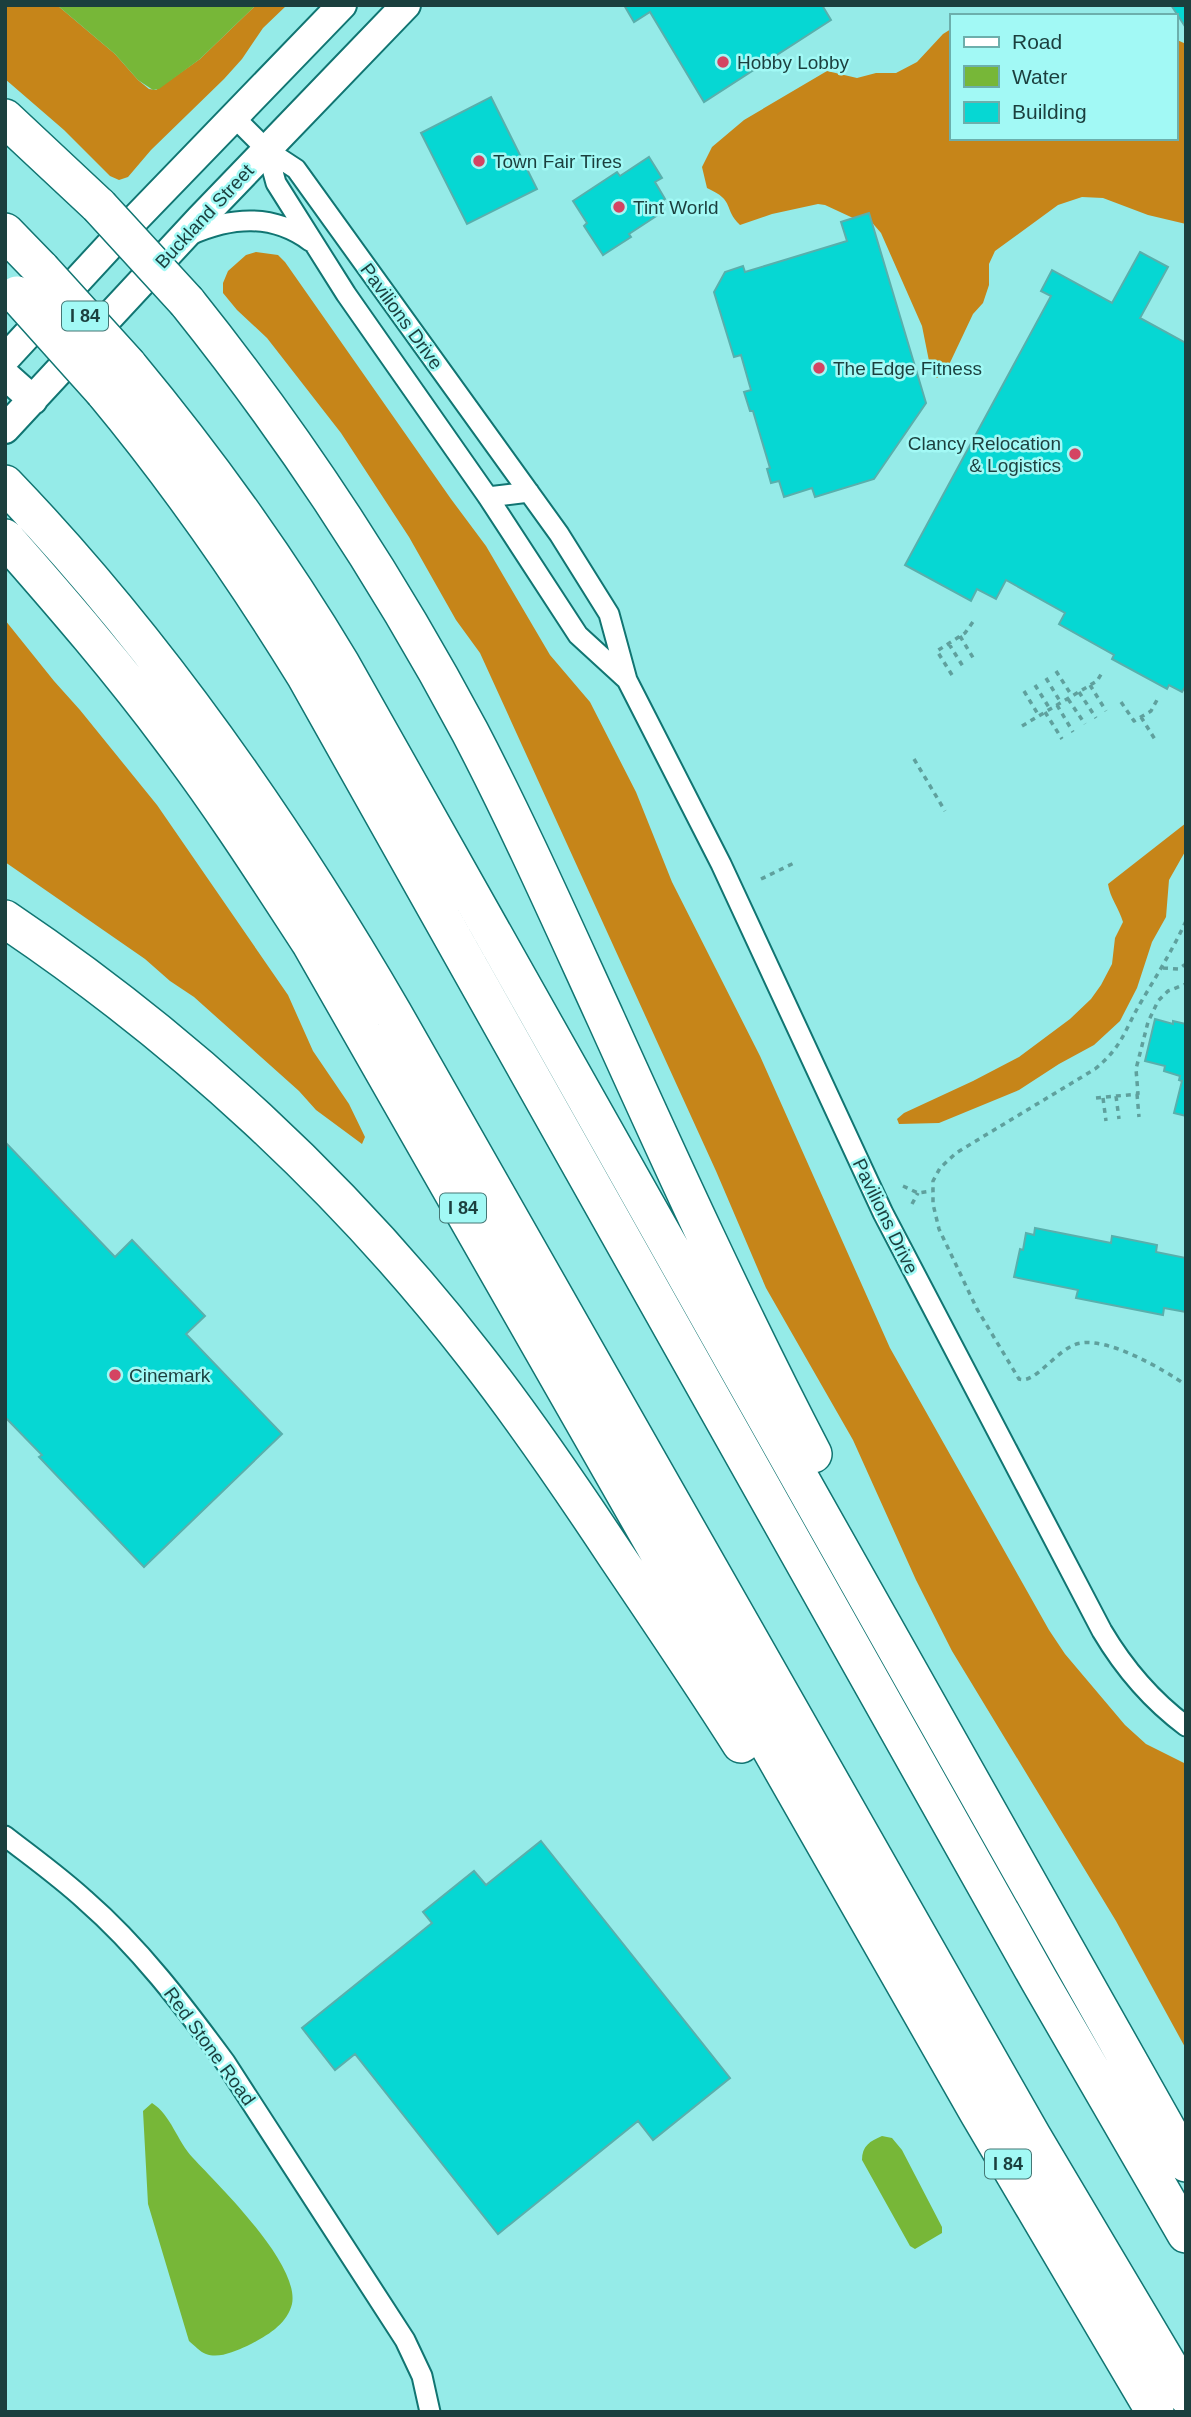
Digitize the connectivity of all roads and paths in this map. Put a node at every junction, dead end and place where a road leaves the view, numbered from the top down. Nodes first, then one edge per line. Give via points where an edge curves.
1 (342, 5) edge
2 (406, 5) edge
3 (234, 117) junction
4 (9, 118) edge
5 (267, 150) junction
6 (5, 232) edge
7 (180, 240) junction
8 (316, 246) junction
9 (11, 289) edge
10 (5, 359) edge
11 (5, 375) edge
12 (33, 400) junction
13 (5, 429) edge
14 (9, 488) edge
15 (529, 492) junction
16 (488, 497) junction
17 (5, 538) edge
18 (975, 619) dead end
19 (960, 636) junction
20 (948, 644) junction
21 (975, 661) dead end
22 (964, 668) dead end
23 (1056, 671) dead end
24 (1103, 671) dead end
25 (952, 676) dead end
26 (1046, 678) dead end
27 (627, 680) junction
28 (1035, 685) dead end
29 (1090, 685) junction
30 (1024, 691) dead end
31 (1079, 692) junction
32 (1070, 697) junction
33 (1157, 700) dead end
34 (1121, 702) dead end
35 (1059, 704) junction
36 (1050, 709) junction
37 (1106, 711) dead end
38 (1045, 712) junction
39 (1040, 716) junction
40 (1141, 717) junction
41 (1096, 718) dead end
42 (1084, 724) dead end
43 (1022, 726) dead end
44 (1073, 732) dead end
45 (1062, 739) dead end
46 (1156, 741) dead end
47 (914, 760) dead end
48 (945, 811) dead end
49 (794, 863) dead end
50 (761, 879) dead end
51 (5, 919) edge
52 (1186, 921) edge
53 (1186, 964) edge
54 (1163, 968) junction
55 (1186, 984) edge
56 (1137, 1094) junction
57 (1116, 1096) junction
58 (1096, 1098) dead end
59 (1103, 1098) junction
60 (1139, 1117) dead end
61 (1119, 1119) dead end
62 (1106, 1121) dead end
63 (903, 1186) dead end
64 (932, 1191) junction
65 (918, 1193) junction
66 (912, 1204) dead end
67 (1186, 1385) edge
68 (906, 1670) junction
69 (1186, 1726) edge
70 (5, 1836) edge
71 (865, 1914) junction
72 (1186, 2164) edge
73 (1186, 2234) edge
74 (1186, 2395) edge
75 (430, 2412) edge
76 (1155, 2412) edge

1 - 3 main road
2 - 5 main road, Buckland Street
3 - 5 street, Pavilions Drive
3 - 10 main road
4 - 68 highway, bridge via 187,302 332,499 397,602 469,732 541,878 756,1343 870,1563
5 - 7 main road, Buckland Street
5 - 8 street, Pavilions Drive via 276,183
5 - 15 street, Pavilions Drive via 296,169
6 - 68 highway, I 84, bridge via 128,365 187,438 341,664
7 - 8 street, Pavilions Drive via 219,225 255,220 288,228
7 - 12 main road, Buckland Street
8 - 16 street, Pavilions Drive
9 - 73 highway, bridge via 104,392 203,519 305,675
11 - 12 main road
12 - 13 main road, Buckland Street
14 - 74 highway via 160,664 254,791 329,905 1026,2125
15 - 16 street
15 - 27 street, Pavilions Drive via 609,614
16 - 27 street, Pavilions Drive via 578,635
17 - 71 highway, I 84 via 173,741 311,944
18 - 19 path
19 - 20 path
19 - 21 path
20 - 22 path
20 - 25 path via 937,651
23 - 32 path
24 - 29 path
26 - 35 path
27 - 69 street, Pavilions Drive via 726,876 895,1236 1092,1614 1128,1671
28 - 36 path
29 - 31 path
29 - 37 path
30 - 39 path
31 - 32 path
31 - 41 path
32 - 35 path
32 - 42 path
33 - 40 path
34 - 40 path via 1134,721
35 - 36 path
35 - 44 path
36 - 38 path
38 - 39 path
38 - 45 path
39 - 43 path
40 - 46 path
47 - 48 path
49 - 50 path
51 - 71 highway via 118,1001 242,1106 331,1192 429,1300 533,1434 744,1749
52 - 54 path
53 - 54 path via 1178,969
54 - 64 path via 1109,1058 956,1153 940,1168
55 - 56 path via 1168,991 1148,1022 1136,1069
56 - 57 path
56 - 60 path
57 - 59 path
57 - 61 path
58 - 59 path
59 - 62 path
63 - 65 path
64 - 65 path
64 - 67 path via 939,1229 951,1258 1019,1379 1031,1380 1053,1358 1085,1342 1125,1352
65 - 66 path
68 - 72 highway, I 84
70 - 75 street, Red Stone Road via 86,1900 155,1971 225,2062 415,2358
71 - 76 highway, I 84

